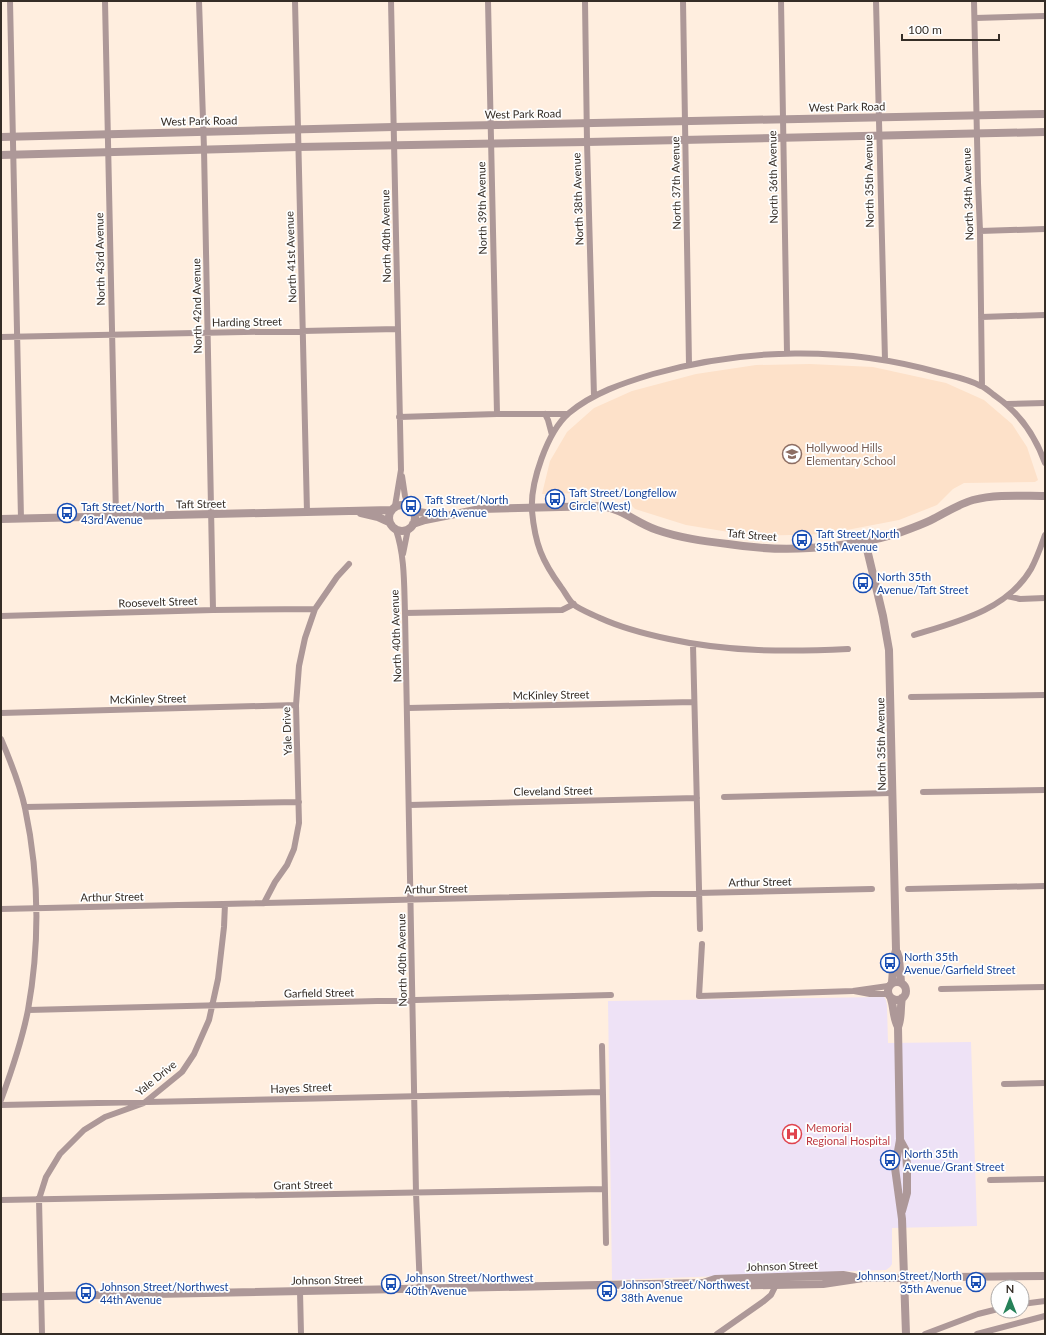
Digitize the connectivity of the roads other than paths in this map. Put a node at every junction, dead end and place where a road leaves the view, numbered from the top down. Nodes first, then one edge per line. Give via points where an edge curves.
1 (10, 1) edge
2 (105, 1) edge
3 (200, 1) edge
4 (295, 1) edge
5 (391, 1) edge
6 (488, 1) edge
7 (585, 1) edge
8 (683, 1) edge
9 (781, 1) edge
10 (876, 1) edge
11 (974, 1) edge
12 (1045, 16) edge
13 (975, 18) junction
14 (1045, 114) edge
15 (976, 116) junction
16 (879, 118) junction
17 (782, 119) junction
18 (685, 122) junction
19 (587, 124) junction
20 (490, 126) junction
21 (393, 127) junction
22 (298, 130) junction
23 (204, 132) junction
24 (1045, 132) edge
25 (977, 133) junction
26 (107, 134) junction
27 (879, 135) junction
28 (1, 137) edge
29 (13, 137) junction
30 (782, 137) junction
31 (686, 139) junction
32 (587, 142) junction
33 (490, 144) junction
34 (394, 146) junction
35 (298, 147) junction
36 (204, 149) junction
37 (108, 152) junction
38 (14, 154) junction
39 (1, 155) edge
40 (1045, 229) edge
41 (980, 231) junction
42 (1045, 315) edge
43 (981, 317) junction
44 (398, 329) junction
45 (303, 331) junction
46 (208, 332) junction
47 (111, 336) junction
48 (1, 337) edge
49 (18, 337) junction
50 (787, 353) junction
51 (885, 360) junction
52 (689, 365) junction
53 (982, 386) junction
54 (594, 396) junction
55 (1045, 403) edge
56 (1007, 404) junction
57 (497, 414) junction
58 (545, 414) junction
59 (567, 414) junction
60 (400, 417) junction
61 (552, 434) junction
62 (1045, 463) edge
63 (401, 470) junction
64 (1045, 496) edge
65 (532, 507) junction
66 (393, 508) junction
67 (410, 508) junction
68 (354, 511) junction
69 (307, 512) junction
70 (454, 513) junction
71 (211, 514) junction
72 (116, 517) junction
73 (1, 519) edge
74 (21, 519) junction
75 (389, 522) junction
76 (411, 527) junction
77 (396, 530) junction
78 (1045, 535) edge
79 (865, 541) junction
80 (402, 559) junction
81 (349, 564) dead end
82 (1007, 596) junction
83 (1045, 598) edge
84 (574, 604) junction
85 (213, 610) junction
86 (315, 610) junction
87 (406, 613) junction
88 (1, 616) edge
89 (914, 635) dead end
90 (693, 645) junction
91 (848, 649) dead end
92 (1045, 695) edge
93 (911, 698) dead end
94 (694, 702) junction
95 (296, 705) junction
96 (408, 708) junction
97 (1, 713) edge
98 (1, 739) edge
99 (1045, 790) edge
100 (923, 792) dead end
101 (892, 793) junction
102 (724, 797) dead end
103 (698, 798) junction
104 (299, 802) junction
105 (409, 805) junction
106 (25, 807) junction
107 (1045, 886) edge
108 (872, 889) dead end
109 (908, 889) dead end
110 (700, 893) junction
111 (411, 899) junction
112 (264, 903) junction
113 (225, 904) junction
114 (36, 908) junction
115 (1, 909) edge
116 (700, 928) dead end
117 (702, 944) dead end
118 (1045, 987) edge
119 (892, 989) junction
120 (941, 989) dead end
121 (611, 995) dead end
122 (902, 998) junction
123 (412, 1001) junction
124 (212, 1005) junction
125 (28, 1010) junction
126 (898, 1027) junction
127 (602, 1046) dead end
128 (1045, 1083) edge
129 (1004, 1084) dead end
130 (602, 1092) junction
131 (415, 1095) junction
132 (1, 1100) edge
133 (144, 1103) junction
134 (1, 1105) edge
135 (900, 1140) junction
136 (1045, 1179) edge
137 (990, 1180) dead end
138 (604, 1188) junction
139 (416, 1193) junction
140 (38, 1199) junction
141 (1, 1200) edge
142 (901, 1213) junction
143 (606, 1243) dead end
144 (1045, 1276) edge
145 (863, 1278) junction
146 (904, 1278) junction
147 (702, 1283) junction
148 (776, 1285) junction
149 (420, 1289) junction
150 (300, 1291) junction
151 (41, 1296) junction
152 (1, 1297) edge
153 (1045, 1302) edge
154 (1030, 1303) edge
155 (990, 1311) edge
156 (1045, 1316) edge
157 (42, 1334) edge
158 (301, 1334) edge
159 (717, 1334) edge
160 (906, 1334) edge
161 (925, 1334) edge
162 (977, 1334) edge

1 - 29 street
2 - 26 street, North 43rd Avenue
3 - 23 street, North 42nd Avenue
4 - 22 street, North 41st Avenue
5 - 21 street, North 40th Avenue
6 - 20 street, North 39th Avenue
7 - 19 street, North 38th Avenue
8 - 18 street, North 37th Avenue
9 - 17 street, North 36th Avenue
10 - 16 street, North 35th Avenue
11 - 13 street, North 34th Avenue
12 - 13 street
13 - 15 street, North 34th Avenue
14 - 15 street, West Park Road
15 - 16 street, West Park Road
15 - 25 street, North 34th Avenue
16 - 17 street, West Park Road
16 - 27 street, North 35th Avenue
17 - 18 street, West Park Road
17 - 30 street, North 36th Avenue
18 - 19 street, West Park Road
18 - 31 street, North 37th Avenue
19 - 20 street, West Park Road
19 - 32 street, North 38th Avenue
20 - 21 street, West Park Road
20 - 33 street, North 39th Avenue
21 - 22 street, West Park Road
21 - 34 street, North 40th Avenue
22 - 23 street, West Park Road
22 - 35 street, North 41st Avenue
23 - 26 street, West Park Road
23 - 36 street, North 42nd Avenue
24 - 25 street
25 - 27 street
25 - 41 street, North 34th Avenue
26 - 29 street, West Park Road
26 - 37 street, North 43rd Avenue
27 - 30 street
27 - 51 street, North 35th Avenue
28 - 29 street, West Park Road
29 - 38 street
30 - 31 street
30 - 50 street, North 36th Avenue
31 - 32 street
31 - 52 street, North 37th Avenue
32 - 33 street
32 - 54 street, North 38th Avenue
33 - 34 street
33 - 57 street, North 39th Avenue
34 - 35 street
34 - 44 street, North 40th Avenue
35 - 36 street
35 - 45 street, North 41st Avenue
36 - 37 street
36 - 46 street, North 42nd Avenue
37 - 38 street
37 - 47 street, North 43rd Avenue
38 - 39 street
38 - 49 street
40 - 41 street
41 - 43 street, North 34th Avenue
42 - 43 street
43 - 53 street, North 34th Avenue
44 - 45 street, Harding Street
44 - 60 street, North 40th Avenue
45 - 46 street, Harding Street
45 - 69 street, North 41st Avenue
46 - 47 street, Harding Street
46 - 71 street, North 42nd Avenue
47 - 49 street, Harding Street
47 - 72 street, North 43rd Avenue
48 - 49 street, Harding Street
49 - 74 street
50 - 51 street
50 - 52 street
51 - 53 street via 927,369
52 - 54 street via 640,378
53 - 56 street
54 - 59 street
55 - 56 street
56 - 62 street via 1031,432
57 - 58 street
57 - 60 street
58 - 59 street
58 - 61 street
59 - 61 street
60 - 63 street, North 40th Avenue
61 - 65 street via 536,473
63 - 66 street, North 40th Avenue via 397,499
63 - 67 street, North 40th Avenue via 404,496
64 - 79 street, Taft Street via 972,500 910,529
65 - 70 street, Taft Street
65 - 79 street, Taft Street via 613,508 670,534 750,547 809,548
65 - 84 street via 538,547 548,569
66 - 67 street via 401,505
66 - 68 street, Taft Street
66 - 75 street
67 - 70 street, Taft Street via 425,513
67 - 76 street via 415,518
68 - 69 street, Taft Street
68 - 75 street, Taft Street
69 - 71 street, Taft Street
70 - 76 street, Taft Street via 425,520
71 - 72 street, Taft Street
71 - 85 street, North 42nd Avenue
72 - 74 street, Taft Street
73 - 74 street, Taft Street
75 - 77 street
76 - 77 street via 402,531
76 - 80 street, North 40th Avenue
77 - 80 street, North 40th Avenue
78 - 82 street via 1031,569
79 - 101 street, North 35th Avenue via 889,650
80 - 87 street, North 40th Avenue
81 - 86 street, Yale Drive
82 - 83 street via 1020,599
82 - 89 street via 963,620
84 - 87 street via 562,610
84 - 90 street via 612,624
85 - 86 street, Roosevelt Street
85 - 88 street, Roosevelt Street
86 - 95 street, Yale Drive via 299,666
87 - 96 street, North 40th Avenue
90 - 91 street via 762,651
90 - 94 street
92 - 93 street
94 - 96 street, McKinley Street
94 - 103 street
95 - 97 street, McKinley Street
95 - 104 street, Yale Drive
96 - 105 street, North 40th Avenue
98 - 106 street
99 - 100 street
101 - 102 street
101 - 119 street, North 35th Avenue via 896,950
103 - 105 street, Cleveland Street
103 - 110 street
104 - 106 street
104 - 112 street, Yale Drive via 299,823 294,849 287,866
105 - 111 street, North 40th Avenue
106 - 114 street via 34,866
107 - 109 street
108 - 110 street, Arthur Street
110 - 111 street, Arthur Street
110 - 116 street
111 - 112 street, Arthur Street
111 - 123 street, North 40th Avenue
112 - 113 street, Arthur Street
113 - 114 street, Arthur Street
113 - 124 street, Yale Drive via 221,956
114 - 115 street, Arthur Street
114 - 125 street via 35,964
117 - 119 street via 699,996
118 - 120 street
119 - 122 street via 897,1000
119 - 122 street, North 35th Avenue via 905,986
119 - 126 street, North 35th Avenue via 894,1021
121 - 123 street, Garfield Street
122 - 126 street, North 35th Avenue via 901,1021
123 - 124 street, Garfield Street
123 - 131 street, North 40th Avenue
124 - 125 street, Garfield Street
124 - 133 street, Yale Drive via 197,1048 182,1072
125 - 132 street via 16,1057
126 - 135 street, North 35th Avenue
127 - 130 street
128 - 129 street
130 - 131 street, Hayes Street
130 - 138 street
131 - 133 street, Hayes Street
131 - 139 street, North 40th Avenue
133 - 134 street, Hayes Street
133 - 140 street, Yale Drive via 105,1117 84,1130 60,1154 46,1177
135 - 142 street, North 35th Avenue via 895,1168
135 - 142 street, North 35th Avenue via 906,1151 907,1193
136 - 137 street
138 - 139 street, Grant Street
138 - 143 street
139 - 140 street, Grant Street
139 - 149 street, North 40th Avenue
140 - 141 street, Grant Street
140 - 151 street
142 - 146 street, North 35th Avenue
144 - 146 street, Johnson Street
145 - 146 street, Johnson Street
145 - 147 street, Johnson Street via 843,1275 769,1277 715,1279
145 - 148 street, Johnson Street via 823,1284
146 - 160 street, North 35th Avenue
147 - 148 street, Johnson Street via 715,1286
147 - 149 street, Johnson Street
148 - 159 street via 764,1301
149 - 150 street, Johnson Street
150 - 151 street, Johnson Street
150 - 158 street
151 - 152 street, Johnson Street
151 - 157 street
153 - 154 street
155 - 161 street
156 - 162 street

